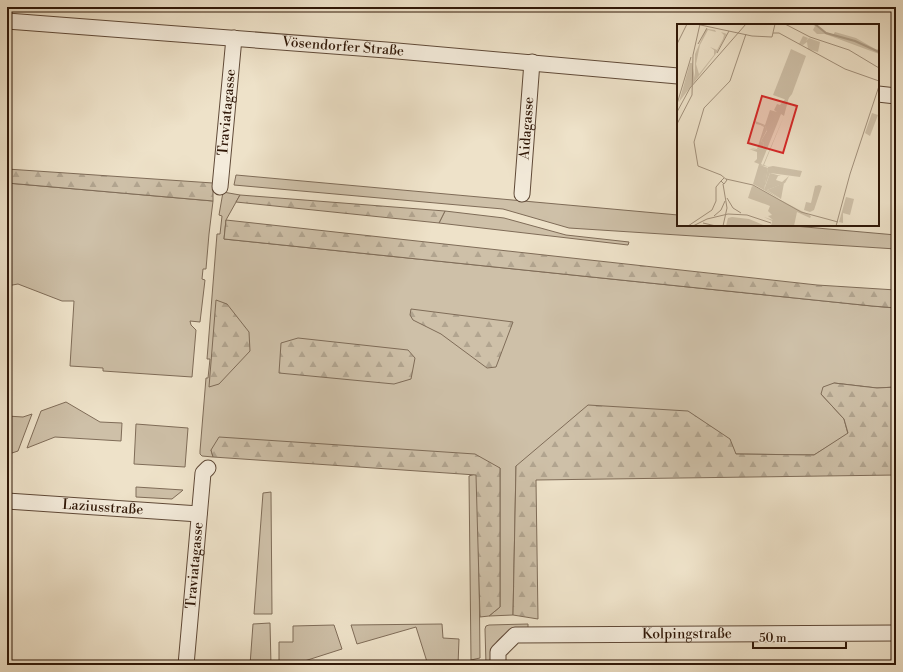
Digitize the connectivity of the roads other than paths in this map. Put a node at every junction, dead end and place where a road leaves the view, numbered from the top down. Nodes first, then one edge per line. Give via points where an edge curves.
1 (7, 21) edge
2 (234, 38) junction
3 (532, 62) junction
4 (677, 76) edge
5 (879, 94) edge
6 (896, 96) edge
7 (220, 187) dead end
8 (522, 194) dead end
9 (208, 468) dead end
10 (7, 501) edge
11 (199, 514) junction
12 (896, 633) edge
13 (186, 665) edge
14 (498, 665) edge

1 - 2 street, Vösendorfer Straße
2 - 3 street, Vösendorfer Straße
2 - 7 street, Traviatagasse
3 - 4 street, Vösendorfer Straße
3 - 8 street, Aidagasse
5 - 6 street
9 - 11 street, Traviatagasse via 203,473
10 - 11 street, Laziusstraße
11 - 13 street, Traviatagasse
12 - 14 street, Kolpingstraße via 515,635 498,652

